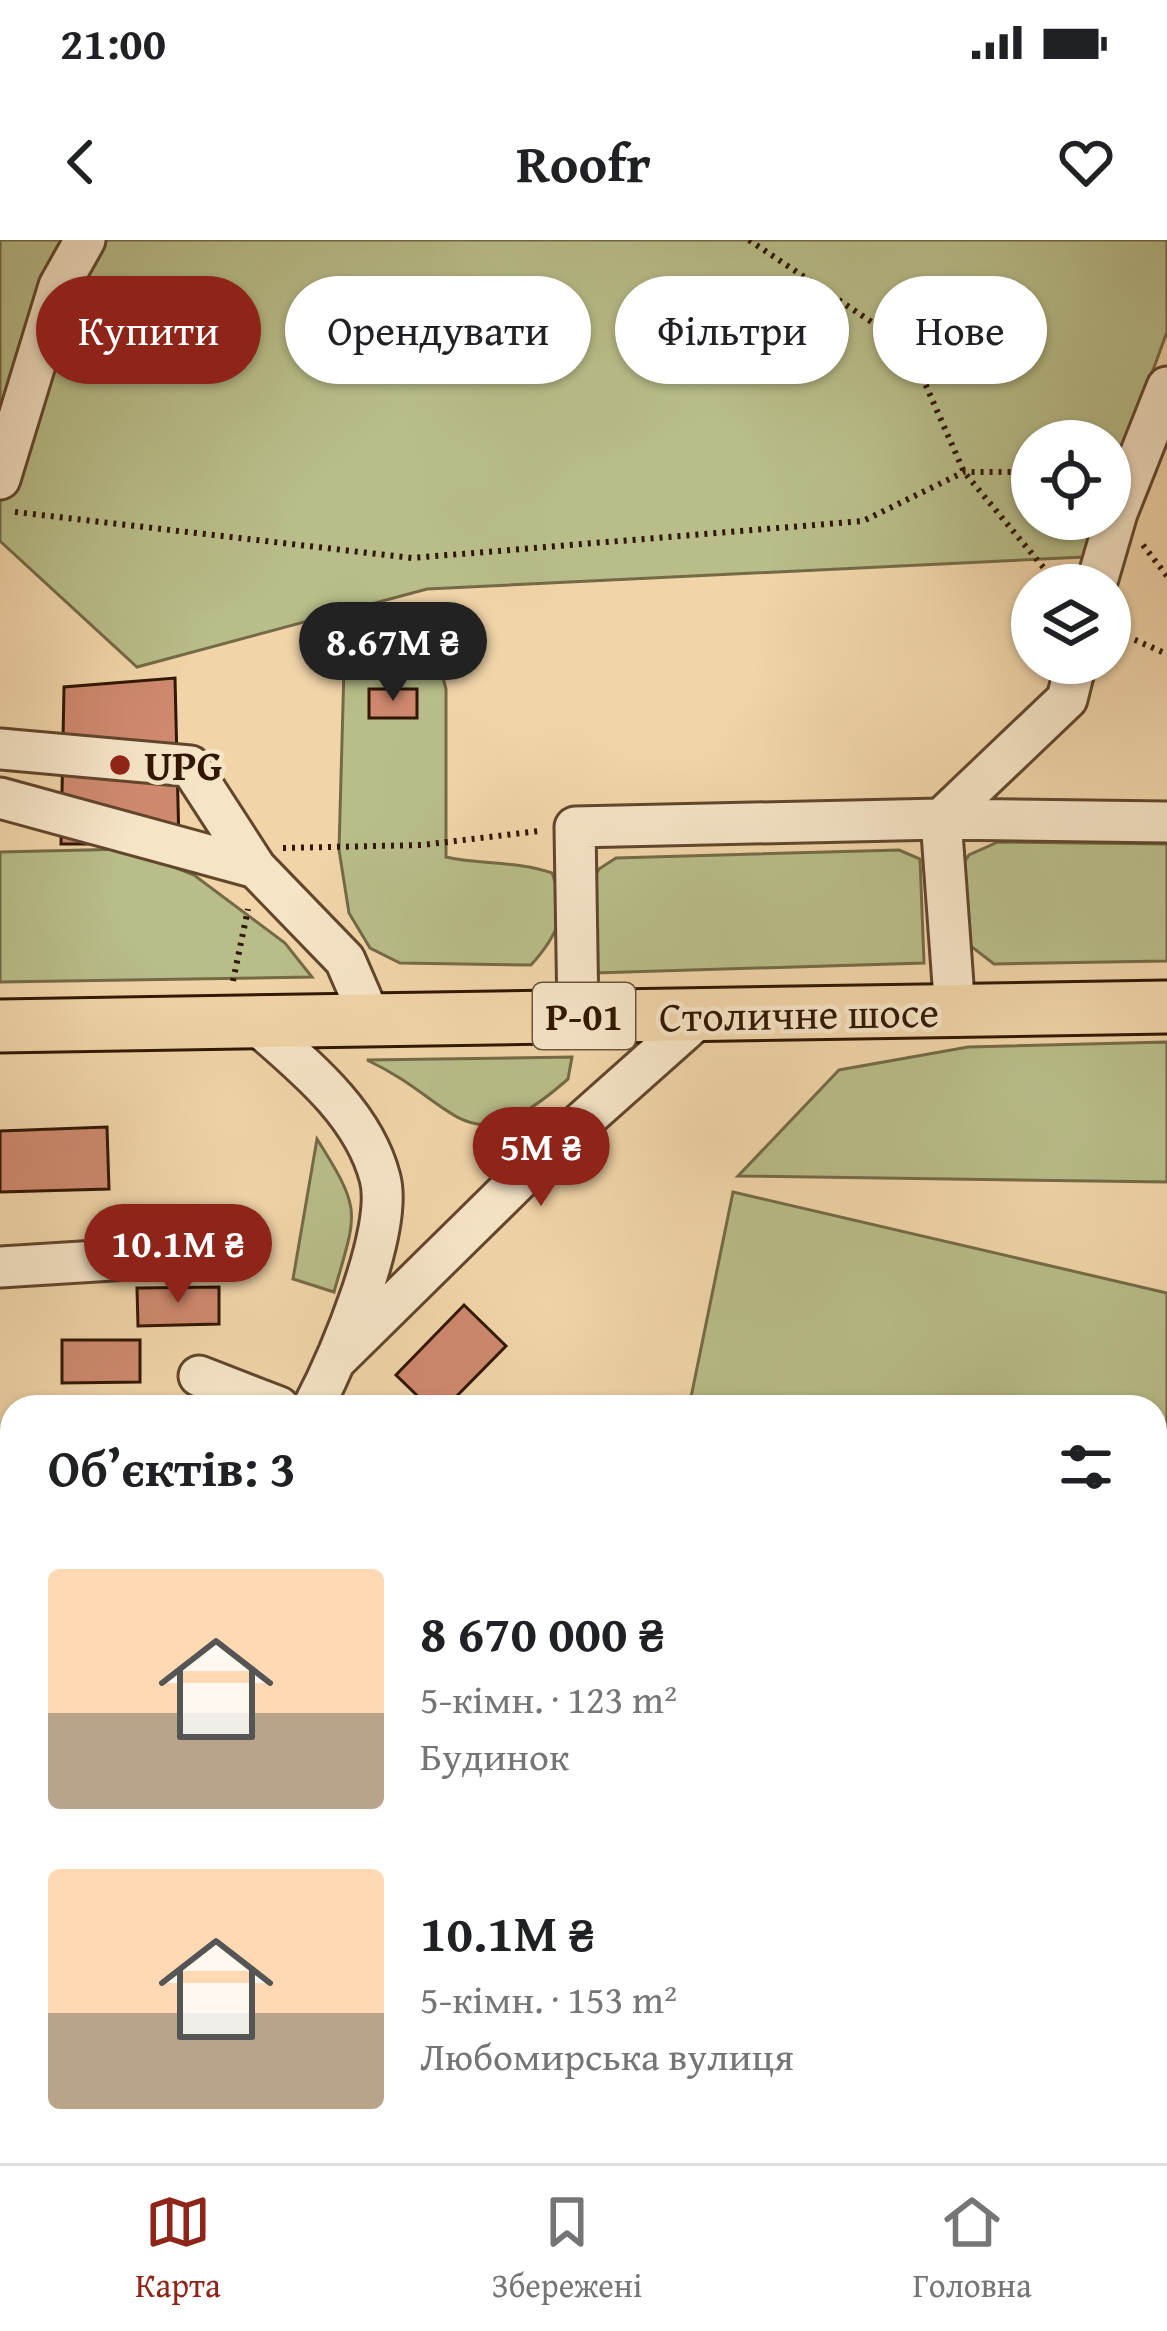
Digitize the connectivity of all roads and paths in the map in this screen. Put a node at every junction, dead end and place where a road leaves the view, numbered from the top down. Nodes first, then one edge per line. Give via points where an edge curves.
1 (85, 240) edge
2 (748, 240) edge
3 (1167, 387) edge
4 (964, 472) junction
5 (1011, 472) edge
6 (0, 478) edge
7 (0, 510) edge
8 (1041, 564) edge
9 (1102, 564) edge
10 (1131, 638) edge
11 (1167, 654) edge
12 (1071, 684) edge
13 (0, 749) edge
14 (0, 798) edge
15 (941, 820) junction
16 (1167, 822) edge
17 (575, 827) junction
18 (250, 858) junction
19 (244, 1002) junction
20 (1167, 1007) edge
21 (955, 1012) junction
22 (578, 1016) junction
23 (702, 1016) junction
24 (371, 1020) junction
25 (0, 1026) edge
26 (209, 1254) dead end
27 (0, 1267) edge
28 (338, 1358) junction
29 (199, 1376) dead end
30 (248, 1395) edge
31 (319, 1395) edge

1 - 6 street via 59,286
2 - 4 path via 909,347
3 - 9 street
4 - 5 path
4 - 7 path via 863,521 412,558
4 - 8 path
10 - 11 path
12 - 15 street via 1067,699
13 - 18 street via 190,766
14 - 18 street
15 - 16 street
15 - 17 street
15 - 21 street
17 - 18 path
17 - 22 street
18 - 19 path
18 - 24 street via 346,960
19 - 24 main road, Столичне шосе / Р-01
19 - 25 main road, Столичне шосе / Р-01
19 - 28 street via 359,1130 382,1182 376,1244
20 - 21 main road, Столичне шосе / Р-01
21 - 23 main road, Столичне шосе / Р-01
22 - 23 main road, Столичне шосе / Р-01
22 - 24 main road, Столичне шосе / Р-01
23 - 28 street via 538,1161
26 - 27 street
28 - 31 street
29 - 30 street

